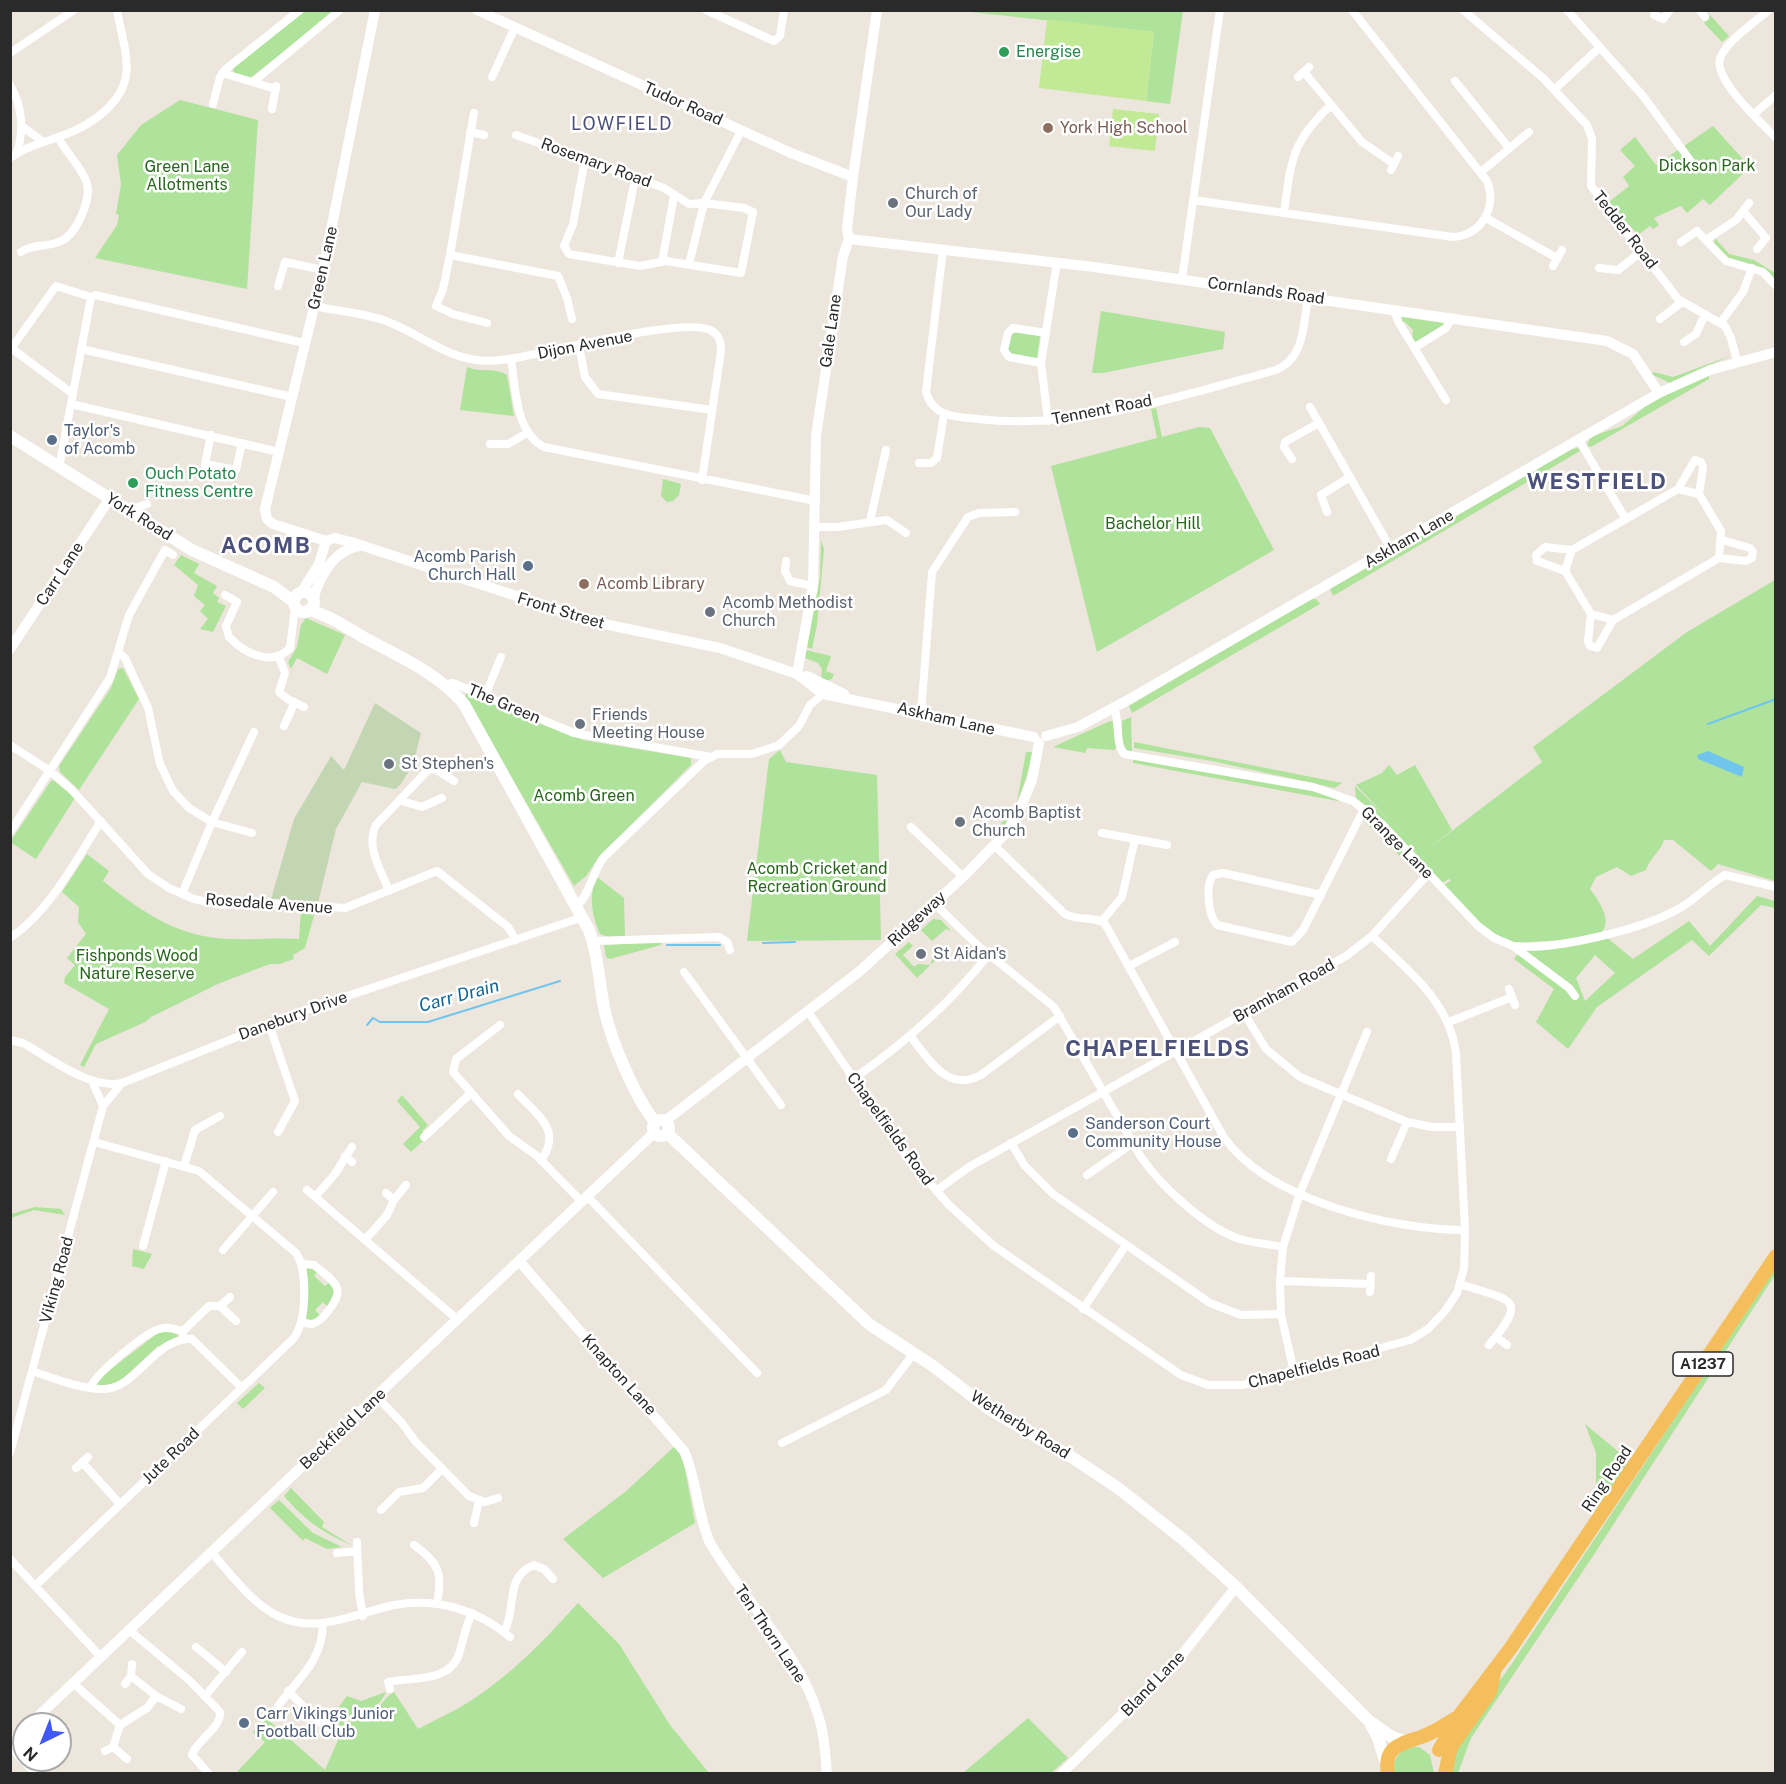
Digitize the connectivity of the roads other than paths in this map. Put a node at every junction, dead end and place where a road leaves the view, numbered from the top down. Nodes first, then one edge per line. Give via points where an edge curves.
1 (74, 10) edge
2 (117, 10) edge
3 (300, 10) edge
4 (340, 10) edge
5 (375, 10) edge
6 (706, 10) edge
7 (784, 10) edge
8 (877, 10) edge
9 (1220, 10) edge
10 (1352, 10) edge
11 (1462, 10) edge
12 (1567, 10) edge
13 (1670, 10) edge
14 (1768, 10) edge
15 (483, 12) edge
16 (1654, 15) dead end
17 (515, 27) junction
18 (1600, 47) junction
19 (10, 53) edge
20 (1304, 72) dead end
21 (222, 73) junction
22 (492, 77) dead end
23 (1455, 81) dead end
24 (253, 82) junction
25 (10, 85) edge
26 (1554, 89) junction
27 (1776, 95) edge
28 (213, 104) dead end
29 (1331, 105) junction
30 (272, 109) dead end
31 (474, 113) dead end
32 (1754, 114) junction
33 (23, 127) junction
34 (741, 131) junction
35 (470, 132) junction
36 (1529, 132) dead end
37 (484, 135) dead end
38 (516, 135) dead end
39 (58, 137) junction
40 (1776, 138) edge
41 (42, 141) junction
42 (1509, 148) junction
43 (14, 156) edge
44 (585, 159) junction
45 (1690, 160) dead end
46 (1394, 163) dead end
47 (1481, 172) junction
48 (853, 177) junction
49 (635, 179) junction
50 (674, 196) junction
51 (1193, 200) junction
52 (704, 202) junction
53 (1749, 203) dead end
54 (1743, 212) junction
55 (1284, 213) junction
56 (1486, 218) junction
57 (849, 239) junction
58 (1707, 239) junction
59 (1681, 242) dead end
60 (943, 249) junction
61 (1757, 249) dead end
62 (1642, 251) junction
63 (21, 252) dead end
64 (450, 255) junction
65 (1557, 258) dead end
66 (662, 262) junction
67 (1057, 262) junction
68 (618, 263) junction
69 (689, 264) junction
70 (1599, 268) dead end
71 (1752, 268) junction
72 (323, 270) junction
73 (1182, 279) junction
74 (278, 286) dead end
75 (1776, 286) edge
76 (91, 297) junction
77 (1308, 298) junction
78 (426, 302) dead end
79 (1682, 302) junction
80 (314, 306) junction
81 (436, 306) junction
82 (1394, 310) junction
83 (1705, 314) junction
84 (1452, 318) junction
85 (572, 319) dead end
86 (1660, 319) dead end
87 (1721, 322) junction
88 (487, 323) dead end
89 (1046, 333) junction
90 (1684, 342) dead end
91 (304, 343) junction
92 (579, 346) junction
93 (1414, 348) junction
94 (11, 349) edge
95 (81, 349) junction
96 (1776, 352) edge
97 (512, 359) junction
98 (1737, 361) junction
99 (1041, 363) junction
100 (1659, 393) junction
101 (73, 394) junction
102 (292, 398) junction
103 (1446, 400) dead end
104 (71, 404) junction
105 (1310, 407) dead end
106 (712, 410) junction
107 (944, 414) junction
108 (1048, 421) junction
109 (1319, 423) junction
110 (527, 433) junction
111 (212, 435) junction
112 (10, 436) edge
113 (1579, 440) junction
114 (242, 442) junction
115 (490, 444) dead end
116 (886, 450) dead end
117 (279, 452) junction
118 (1292, 459) dead end
119 (919, 463) dead end
120 (59, 468) junction
121 (1350, 477) junction
122 (702, 480) junction
123 (1678, 489) junction
124 (1699, 494) junction
125 (110, 498) junction
126 (816, 501) junction
127 (147, 504) dead end
128 (1015, 512) dead end
129 (1328, 512) dead end
130 (133, 513) junction
131 (1624, 518) junction
132 (870, 521) junction
133 (816, 527) junction
134 (906, 533) dead end
135 (338, 539) junction
136 (1722, 540) junction
137 (326, 546) junction
138 (359, 546) junction
139 (1391, 549) junction
140 (1572, 550) junction
141 (339, 553) junction
142 (173, 555) dead end
143 (1719, 558) junction
144 (786, 561) dead end
145 (1565, 571) junction
146 (813, 586) junction
147 (225, 595) dead end
148 (304, 602) junction
149 (1591, 614) junction
150 (1613, 620) junction
151 (10, 649) edge
152 (118, 652) junction
153 (279, 657) junction
154 (501, 657) dead end
155 (795, 670) junction
156 (444, 685) junction
157 (813, 688) junction
158 (823, 694) junction
159 (485, 696) junction
160 (859, 699) junction
161 (292, 701) junction
162 (810, 705) junction
163 (304, 707) dead end
164 (1114, 707) junction
165 (921, 714) junction
166 (284, 726) dead end
167 (254, 732) dead end
168 (1040, 739) junction
169 (10, 745) edge
170 (711, 757) junction
171 (50, 771) junction
172 (454, 781) dead end
173 (442, 798) dead end
174 (399, 800) junction
175 (1364, 809) junction
176 (101, 821) junction
177 (212, 822) junction
178 (911, 827) dead end
179 (10, 832) edge
180 (252, 833) dead end
181 (1102, 833) dead end
182 (1134, 839) junction
183 (994, 845) junction
184 (1167, 845) dead end
185 (1427, 875) junction
186 (963, 877) junction
187 (1776, 887) edge
188 (389, 891) junction
189 (182, 894) junction
190 (1321, 895) junction
191 (935, 903) junction
192 (577, 905) junction
193 (583, 917) junction
194 (1102, 921) junction
195 (1372, 936) junction
196 (10, 938) edge
197 (516, 940) junction
198 (593, 941) junction
199 (1175, 942) dead end
200 (1513, 946) junction
201 (730, 950) dead end
202 (988, 954) junction
203 (1129, 966) junction
204 (684, 972) dead end
205 (1575, 996) dead end
206 (1512, 997) dead end
207 (808, 1012) junction
208 (1244, 1013) junction
209 (1060, 1016) junction
210 (1449, 1022) junction
211 (269, 1024) junction
212 (498, 1030) dead end
213 (1367, 1032) dead end
214 (911, 1037) junction
215 (10, 1040) edge
216 (1176, 1051) junction
217 (746, 1059) junction
218 (853, 1079) junction
219 (92, 1081) junction
220 (122, 1083) junction
221 (1104, 1091) junction
222 (471, 1093) junction
223 (519, 1094) dead end
224 (1342, 1095) junction
225 (781, 1105) dead end
226 (103, 1106) junction
227 (220, 1116) dead end
228 (1407, 1122) junction
229 (660, 1127) junction
230 (1460, 1128) junction
231 (278, 1132) dead end
232 (424, 1137) dead end
233 (94, 1142) junction
234 (1011, 1143) junction
235 (1133, 1143) junction
236 (352, 1147) dead end
237 (345, 1156) junction
238 (1391, 1159) dead end
239 (166, 1161) junction
240 (541, 1161) junction
241 (352, 1162) dead end
242 (184, 1166) junction
243 (1087, 1175) dead end
244 (406, 1185) dead end
245 (307, 1190) dead end
246 (936, 1191) junction
247 (273, 1192) dead end
248 (386, 1193) dead end
249 (1300, 1193) junction
250 (315, 1197) junction
251 (585, 1199) junction
252 (394, 1200) junction
253 (253, 1216) junction
254 (1465, 1230) junction
255 (365, 1240) junction
256 (1126, 1245) junction
257 (143, 1246) dead end
258 (1283, 1247) junction
259 (223, 1250) dead end
260 (1776, 1256) edge
261 (520, 1262) junction
262 (302, 1264) junction
263 (1280, 1281) junction
264 (1370, 1284) dead end
265 (1460, 1284) junction
266 (230, 1297) dead end
267 (220, 1306) junction
268 (1083, 1309) junction
269 (1281, 1314) junction
270 (458, 1320) junction
271 (236, 1321) dead end
272 (302, 1322) junction
273 (183, 1334) junction
274 (1496, 1337) junction
275 (1490, 1345) dead end
276 (1506, 1345) dead end
277 (914, 1353) junction
278 (32, 1371) junction
279 (1294, 1372) junction
280 (757, 1373) dead end
281 (90, 1388) junction
282 (242, 1389) junction
283 (377, 1396) junction
284 (782, 1443) dead end
285 (10, 1453) edge
286 (82, 1462) dead end
287 (442, 1469) junction
288 (498, 1498) dead end
289 (697, 1500) joint
290 (479, 1501) junction
291 (120, 1504) junction
292 (381, 1510) dead end
293 (474, 1523) dead end
294 (414, 1545) dead end
295 (212, 1552) junction
296 (337, 1553) dead end
297 (10, 1559) edge
298 (553, 1579) dead end
299 (35, 1586) junction
300 (1236, 1587) junction
301 (437, 1604) junction
302 (472, 1613) junction
303 (363, 1616) junction
304 (323, 1623) junction
305 (129, 1630) junction
306 (196, 1647) dead end
307 (242, 1652) dead end
308 (100, 1656) junction
309 (132, 1664) dead end
310 (1495, 1670) junction
311 (226, 1672) junction
312 (131, 1676) junction
313 (388, 1682) dead end
314 (73, 1683) junction
315 (125, 1684) dead end
316 (288, 1691) junction
317 (156, 1696) junction
318 (205, 1696) junction
319 (181, 1709) dead end
320 (43, 1712) edge
321 (272, 1716) dead end
322 (1460, 1716) junction
323 (1369, 1721) junction
324 (120, 1725) junction
325 (330, 1728) dead end
326 (1425, 1736) junction
327 (1404, 1741) junction
328 (10, 1746) edge
329 (1439, 1750) junction
330 (127, 1760) dead end
331 (1386, 1768) edge
332 (206, 1772) edge
333 (36, 1773) edge
334 (827, 1773) edge
335 (1061, 1773) edge
336 (1444, 1773) edge

1 - 19 street
2 - 39 street via 126,68 121,91 91,122
3 - 21 street
4 - 24 street
5 - 72 street, Green Lane
6 - 7 street via 774,41 780,36
8 - 48 street, Gale Lane
9 - 51 street
10 - 47 street
11 - 26 street, Tedder Road
12 - 18 street
13 - 16 street via 1663,19
14 - 32 street via 1724,51 1719,62 1723,79
15 - 17 street, Tudor Road
17 - 22 street
17 - 34 street, Tudor Road
18 - 26 street
18 - 45 street via 1643,96
20 - 29 street
21 - 24 street
21 - 28 street
23 - 42 street
24 - 30 street via 276,87
25 - 33 street
26 - 62 street, Tedder Road via 1591,133 1591,186
27 - 32 street
29 - 46 street via 1362,142
29 - 55 street via 1307,129 1297,147 1290,167
31 - 35 street
32 - 40 street
33 - 41 street
33 - 43 street
34 - 48 street, Tudor Road
34 - 52 street
35 - 37 street
35 - 64 street
36 - 42 street
38 - 44 street, Rosemary Road
39 - 41 street
39 - 63 street via 87,182 79,224 60,242 31,246
41 - 43 street
42 - 47 street
44 - 49 street, Rosemary Road
44 - 68 street, Rosemary Road via 565,251 568,255
47 - 56 street via 1490,188
48 - 57 street, Gale Lane
49 - 50 street, Rosemary Road via 664,188
49 - 68 street
50 - 52 street, Rosemary Road via 689,204
50 - 66 street
51 - 55 street
51 - 73 street
52 - 69 street
52 - 69 street, Rosemary Road via 753,213 745,264 741,273
53 - 54 street
54 - 58 street
54 - 61 street via 1766,238
55 - 56 street via 1453,237 1474,230
56 - 65 street
57 - 60 street, Cornlands Road
57 - 126 street, Gale Lane via 843,256 816,436
58 - 59 street via 1697,231
58 - 71 street via 1726,261
60 - 67 street, Cornlands Road
60 - 107 street via 925,383 928,400
62 - 70 street via 1618,270
62 - 79 street, Tedder Road
64 - 81 street
64 - 85 street via 558,276
66 - 68 street, Rosemary Road via 640,266
66 - 69 street, Rosemary Road
67 - 73 street, Cornlands Road
67 - 89 street
71 - 75 street via 1767,275
71 - 87 street via 1743,292
72 - 74 street via 285,262
72 - 80 street, Green Lane
73 - 77 street, Cornlands Road
76 - 91 street
76 - 94 street via 56,286
76 - 95 street
77 - 82 street, Cornlands Road
77 - 108 street, Tennent Road via 1300,346 1282,368 1104,413
78 - 81 street
79 - 83 street, Tedder Road
79 - 86 street
80 - 91 street, Green Lane
80 - 97 street, Dijon Avenue via 385,321 468,361
81 - 88 street
82 - 84 street, Cornlands Road
82 - 93 street
83 - 87 street, Tedder Road
83 - 90 street via 1696,334
84 - 93 street via 1446,328
84 - 100 street, Cornlands Road via 1614,343 1633,354
87 - 98 street via 1731,338
89 - 99 street
89 - 99 street via 1013,328 1004,350 1009,357
91 - 102 street, Green Lane
92 - 97 street, Dijon Avenue
92 - 106 street via 585,377 598,393
92 - 106 street, Dijon Avenue via 674,328 712,331 721,346
93 - 103 street
94 - 101 street
95 - 101 street
95 - 102 street
96 - 98 street, Askham Lane
97 - 110 street
98 - 100 street, Askham Lane
99 - 108 street
100 - 113 street, Askham Lane
101 - 104 street
102 - 117 street, Green Lane
104 - 111 street
104 - 120 street
105 - 109 street
106 - 122 street, Dijon Avenue
107 - 108 street, Tennent Road via 1010,422
107 - 119 street via 937,458 931,463
109 - 118 street via 1285,442
109 - 121 street
110 - 115 street via 508,444
110 - 122 street via 544,447
111 - 114 street
111 - 114 street via 205,464 236,470
112 - 120 main road, York Road
113 - 131 street
113 - 139 street, Askham Lane
114 - 117 street
116 - 132 street
117 - 137 street, Green Lane via 265,509 267,519
120 - 125 main road, York Road
121 - 129 street via 1321,495
121 - 139 street
122 - 126 street
123 - 124 street
123 - 124 street via 1695,460 1703,467
123 - 131 street
124 - 136 street via 1721,531
125 - 130 main road, York Road
125 - 151 street, Carr Lane
126 - 133 street, Gale Lane
127 - 130 street
128 - 165 street via 968,517 932,572
130 - 148 main road, York Road via 205,557
131 - 140 street
132 - 133 street
132 - 134 street via 887,520
133 - 146 street, Gale Lane
135 - 137 street via 332,538
135 - 138 street, Front Street
135 - 141 street via 342,545
136 - 143 street
136 - 143 street via 1753,552 1746,561
137 - 141 street via 329,555
137 - 148 street
138 - 141 street
138 - 155 street, Front Street via 599,623 720,648
139 - 164 street, Askham Lane
140 - 145 street
140 - 145 street via 1545,547 1536,555 1542,564
141 - 148 street
142 - 152 street via 165,550 136,600
143 - 150 street
144 - 146 street via 784,571 789,581
145 - 149 street
146 - 155 street, Gale Lane
147 - 153 street via 237,602 226,626 229,637 265,659
148 - 153 street via 294,623 293,642
148 - 156 main road, York Road
149 - 150 street
149 - 150 street via 1588,641 1597,648
152 - 171 street via 110,678
152 - 177 street via 125,658 148,708 168,783 181,800
153 - 161 street via 285,673 279,692
154 - 159 street
155 - 157 street, Askham Lane
155 - 160 street, Askham Lane
156 - 159 street, The Green via 453,683
156 - 192 main road, The Green via 459,698 474,721
157 - 158 street, Askham Lane
157 - 162 street
158 - 160 street, Askham Lane
158 - 162 street
159 - 170 street, The Green via 583,735
160 - 165 street, Askham Lane
161 - 163 street
161 - 166 street via 294,707
162 - 170 street, The Green via 798,726 779,745 752,754
164 - 168 street, Askham Lane via 1078,727
164 - 175 street, Grange Lane via 1124,754 1313,787 1345,797
165 - 168 street, Askham Lane
167 - 177 street
168 - 183 street, Ridgeway via 1024,803
169 - 171 street, Rosedale Avenue
170 - 192 street via 604,857 592,873 585,897
171 - 176 street, Rosedale Avenue
171 - 179 street
172 - 174 street via 431,768
173 - 174 street via 423,807
174 - 188 street via 376,825 371,837
175 - 185 street, Grange Lane
175 - 190 street
176 - 189 street, Rosedale Avenue via 137,865
176 - 196 street via 49,900
177 - 180 street
177 - 189 street
178 - 186 street
181 - 182 street
182 - 184 street
182 - 194 street via 1122,897
183 - 186 street, Ridgeway
183 - 194 street via 1065,914 1078,920
185 - 195 street, Bramham Road
185 - 200 street, Grange Lane via 1478,926
186 - 191 street, Ridgeway
187 - 200 street via 1725,875 1680,908 1622,929 1577,943
188 - 189 street, Rosedale Avenue via 337,909 279,903 222,905
188 - 197 street, Rosedale Avenue via 437,871 507,927
190 - 190 street via 1300,936 1286,942 1218,925 1212,916 1209,887 1213,875 1223,873
191 - 202 street
191 - 207 street, Ridgeway
192 - 193 main road, The Green
193 - 197 street, Danebury Drive
193 - 198 main road, Wetherby Road
194 - 203 street
195 - 208 street, Bramham Road via 1346,956
195 - 210 street, Chapelfields Road via 1432,995
197 - 211 street, Danebury Drive
198 - 201 street via 719,937
198 - 229 main road, Wetherby Road via 609,1025 638,1092
199 - 203 street
200 - 205 street, Grange Lane
202 - 209 street via 1042,996
202 - 214 street via 959,991
203 - 216 street
204 - 217 street
206 - 210 street
207 - 217 street, Ridgeway
207 - 218 street, Chapelfields Road
208 - 216 street, Bramham Road
208 - 224 street via 1261,1043 1277,1060 1300,1077
209 - 214 street via 970,1080 944,1076
209 - 221 street
210 - 230 street, Chapelfields Road via 1456,1053
211 - 220 street, Danebury Drive
211 - 231 street via 295,1101
212 - 222 street via 454,1063 456,1077
213 - 224 street
214 - 218 street
215 - 219 street, Danebury Drive via 23,1043
216 - 221 street, Bramham Road
216 - 249 street via 1230,1147 1254,1169
217 - 225 street
217 - 229 street, Ridgeway
218 - 246 street, Chapelfields Road via 907,1157
219 - 220 street, Danebury Drive
219 - 226 street
220 - 226 street, Viking Road
221 - 234 street, Bramham Road
221 - 235 street
222 - 232 street
222 - 240 street via 509,1136
223 - 240 street via 551,1136
224 - 228 street
224 - 249 street
226 - 233 street, Viking Road
227 - 242 street via 195,1130
228 - 230 street
228 - 238 street
229 - 251 street, Beckfield Lane
229 - 277 main road, Wetherby Road via 862,1318
230 - 254 street, Chapelfields Road
233 - 239 street
233 - 278 street, Viking Road
234 - 246 street, Bramham Road via 961,1171
234 - 256 street via 1042,1184
235 - 243 street
235 - 258 street via 1155,1176 1216,1228 1239,1238
236 - 237 street
237 - 241 street
237 - 250 street
239 - 242 street
239 - 257 street
240 - 251 street
242 - 253 street via 203,1173
244 - 252 street
245 - 250 street
246 - 268 street, Chapelfields Road via 994,1246
247 - 253 street
248 - 252 street
249 - 254 street via 1392,1222 1437,1230
249 - 258 street
250 - 255 street
251 - 261 street, Beckfield Lane
251 - 280 street
252 - 255 street via 387,1215
253 - 259 street
253 - 262 street via 296,1252
254 - 265 street, Chapelfields Road via 1466,1256
255 - 270 street
256 - 268 street
256 - 269 street via 1221,1308 1253,1316
258 - 263 street
260 - 310 highway, Ring Road / A1237
261 - 270 street, Beckfield Lane
261 - 289 street, Knapton Lane via 680,1445 690,1465
262 - 272 street
262 - 272 street via 314,1265 336,1285 338,1294 317,1321
263 - 264 street
263 - 269 street
265 - 274 street via 1511,1304 1510,1320
265 - 279 street, Chapelfields Road via 1445,1311 1428,1329 1410,1340
266 - 267 street
267 - 271 street
267 - 273 street via 205,1308
268 - 279 street, Chapelfields Road via 1170,1368 1199,1382 1243,1385
269 - 279 street
270 - 283 street, Beckfield Lane
272 - 282 street, Jute Road via 293,1339
273 - 281 street via 119,1385 106,1390
273 - 281 street via 165,1327 152,1332 96,1377
273 - 282 street via 200,1344
274 - 275 street
274 - 276 street
277 - 284 street via 886,1390
277 - 300 main road, Wetherby Road via 989,1409 1118,1488
278 - 281 street
278 - 285 street, Viking Road
282 - 291 street, Jute Road
283 - 287 street
283 - 295 street, Beckfield Lane
286 - 291 street
287 - 290 street
287 - 292 street via 423,1488 399,1492
288 - 290 street
289 - 334 street, Ten Thorn Lane via 714,1550 811,1695 822,1729
290 - 293 street
291 - 299 street, Jute Road
294 - 301 street via 438,1568
295 - 304 street via 276,1616 300,1623
295 - 305 street, Beckfield Lane
296 - 303 street via 357,1547
297 - 299 street
298 - 302 street via 534,1562 521,1574 514,1587 507,1635
299 - 308 street
300 - 323 main road, Wetherby Road
300 - 335 street, Bland Lane via 1176,1662
301 - 302 street
301 - 303 street via 393,1606
302 - 313 street via 457,1659 446,1672
303 - 304 street
304 - 316 street via 314,1663
305 - 308 street, Beckfield Lane
305 - 318 street
306 - 311 street
307 - 311 street
308 - 314 street, Beckfield Lane
309 - 312 street
310 - 322 highway, Ring Road / A1237
310 - 336 highway via 1490,1692 1451,1747
311 - 318 street
312 - 315 street
312 - 317 street
314 - 320 street, Beckfield Lane
314 - 324 street
316 - 321 street
316 - 325 street
317 - 319 street
317 - 324 street via 140,1714
318 - 332 street via 220,1717 192,1755
322 - 326 highway, Ring Road / A1237
322 - 329 highway, Ring Road / A1237
323 - 327 main road, Wetherby Road
323 - 331 main road, Wetherby Road
324 - 330 street via 109,1749
326 - 327 highway, Ring Road
326 - 329 highway
327 - 331 highway via 1391,1752
328 - 333 street
329 - 336 highway

